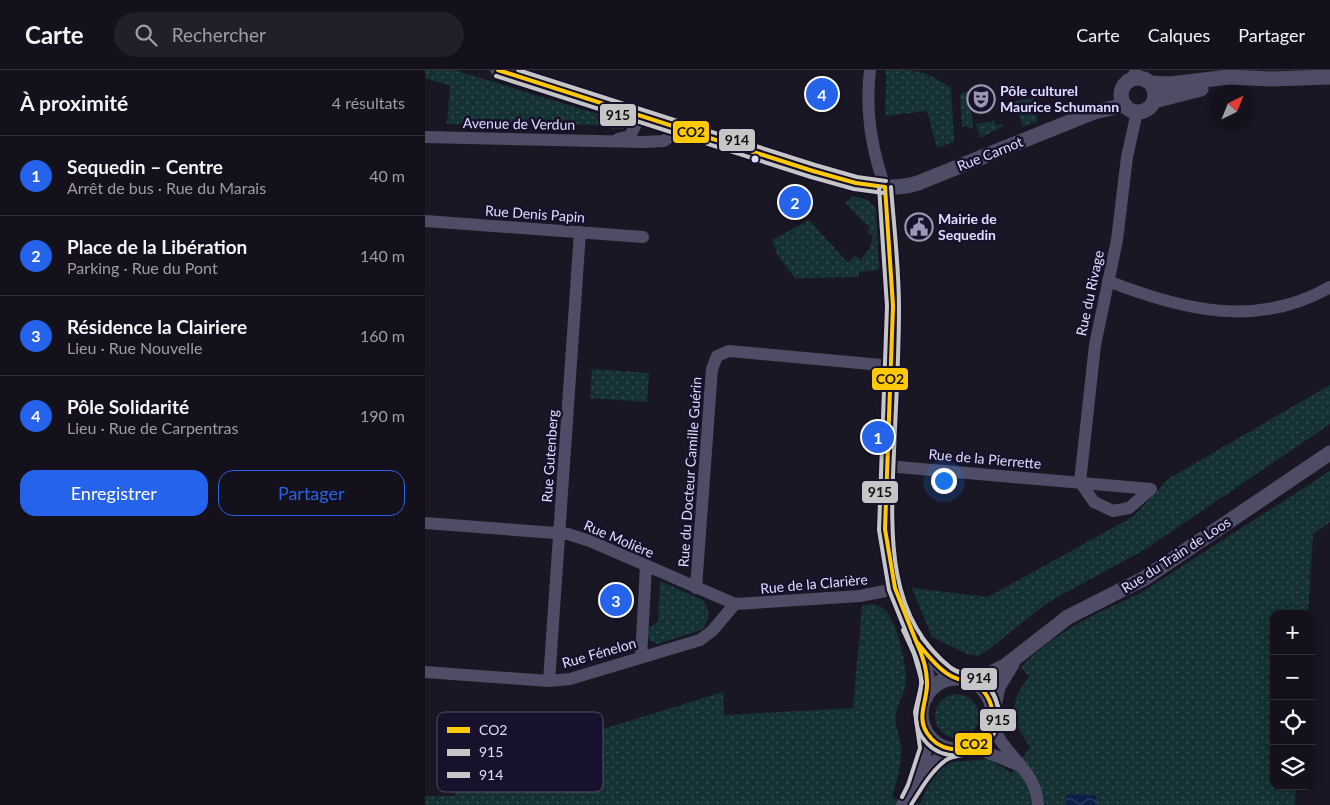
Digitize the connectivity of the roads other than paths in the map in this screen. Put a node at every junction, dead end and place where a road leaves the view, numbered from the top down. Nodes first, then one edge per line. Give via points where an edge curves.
1 (497, 70) edge
2 (870, 70) edge
3 (1140, 77) edge
4 (1330, 77) edge
5 (1271, 79) junction
6 (1154, 101) junction
7 (1128, 102) junction
8 (640, 116) junction
9 (680, 129) junction
10 (425, 137) edge
11 (613, 140) junction
12 (885, 187) junction
13 (425, 220) edge
14 (580, 232) junction
15 (643, 237) dead end
16 (1108, 280) junction
17 (1330, 286) edge
18 (892, 366) junction
19 (1330, 453) edge
20 (887, 466) junction
21 (1080, 482) junction
22 (425, 523) edge
23 (559, 533) junction
24 (646, 566) junction
25 (696, 588) junction
26 (895, 589) junction
27 (735, 604) junction
28 (916, 641) junction
29 (1020, 655) junction
30 (641, 657) junction
31 (425, 672) edge
32 (963, 680) junction
33 (549, 681) junction
34 (925, 697) junction
35 (992, 718) junction
36 (924, 729) junction
37 (958, 750) junction
38 (1022, 767) junction
39 (914, 788) junction
40 (904, 805) edge
41 (1038, 805) edge

1 - 8 street, Rue Carnot
2 - 12 street via 869,129
3 - 5 street via 1170,84 1229,77
3 - 6 street via 1155,91
3 - 7 street via 1127,82
4 - 5 street
5 - 6 street via 1186,92
6 - 7 street via 1147,109
7 - 12 street, Rue Carnot via 1094,112 918,183
7 - 16 street, Rue du Rivage via 1127,157 1117,240
8 - 9 street, Rue Carnot
8 - 11 street via 629,136
9 - 11 street, Avenue de Verdun via 664,140
9 - 12 street, Rue Carnot via 837,178
10 - 11 street, Avenue de Verdun
12 - 18 street via 893,306
13 - 14 street, Rue Denis Papin
14 - 15 street, Rue Denis Papin
14 - 23 street, Rue Gutenberg
16 - 17 street via 1173,303 1240,313 1287,305
16 - 21 street, Rue du Rivage via 1092,362
18 - 20 street
18 - 25 street, Rue du Docteur Camille Guérin via 729,352 717,356 712,369
19 - 29 street, Rue du Train de Loos via 1145,578 1068,617
20 - 21 street, Rue de la Pierrette
20 - 26 street via 886,544
21 - 21 street, Rue de la Pierrette via 1107,484 1151,489 1129,508 1113,511 1094,502
22 - 23 street, Rue Molière
23 - 24 street, Rue Molière via 589,541
23 - 33 street, Rue Gutenberg
24 - 25 street, Rue Molière
24 - 30 street
25 - 27 street, Rue Molière
26 - 27 street, Rue de la Clarière via 860,596
26 - 28 street
27 - 30 street, Rue Fénelon via 705,637
28 - 32 street via 941,667
28 - 34 street via 927,676
29 - 32 street, Rue du Train de Loos via 994,672
29 - 35 street, Rue du Train de Loos via 998,687
30 - 33 street, Rue Fénelon via 570,679
31 - 33 street, Rue Fénelon
32 - 34 street via 941,682
32 - 35 street via 978,686 987,696
34 - 36 street via 921,712
35 - 37 street via 983,738
35 - 38 street via 997,736
36 - 37 street via 933,741
36 - 39 street via 926,748
37 - 38 street via 989,752
37 - 39 street via 924,775
38 - 41 street via 1033,781
39 - 40 street

